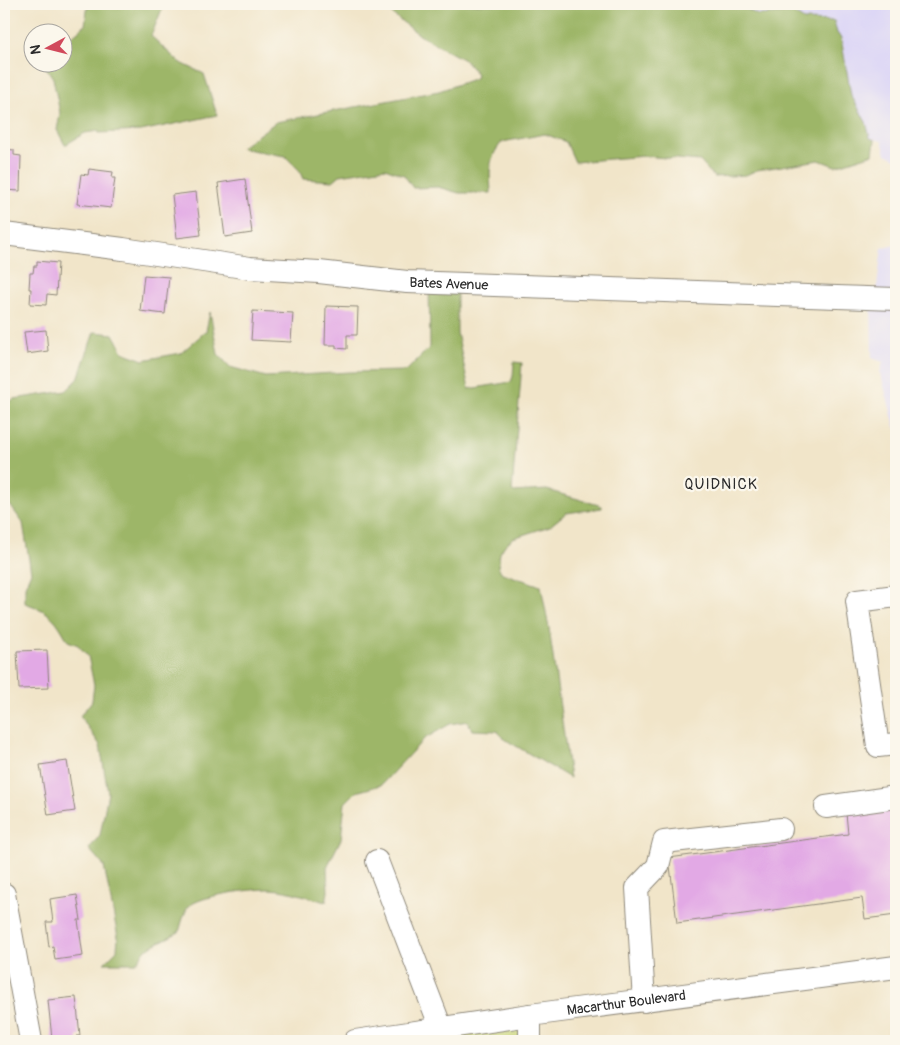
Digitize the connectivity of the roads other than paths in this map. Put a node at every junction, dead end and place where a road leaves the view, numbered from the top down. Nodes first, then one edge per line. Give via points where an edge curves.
1 (4, 234) edge
2 (896, 299) edge
3 (896, 596) edge
4 (896, 744) edge
5 (896, 797) edge
6 (826, 807) dead end
7 (781, 829) dead end
8 (377, 861) dead end
9 (4, 894) edge
10 (896, 967) edge
11 (644, 1001) junction
12 (530, 1015) junction
13 (441, 1028) junction
14 (31, 1041) edge
15 (355, 1041) edge
16 (530, 1041) edge

1 - 2 street, Bates Avenue via 250,268 407,282
3 - 4 street via 857,601 878,746
5 - 6 street
7 - 11 street via 664,842 658,866 637,888
8 - 13 street
9 - 14 street
10 - 11 street, Macarthur Boulevard
11 - 12 street, Macarthur Boulevard
12 - 13 street, Macarthur Boulevard
12 - 16 street
13 - 15 street, Macarthur Boulevard

